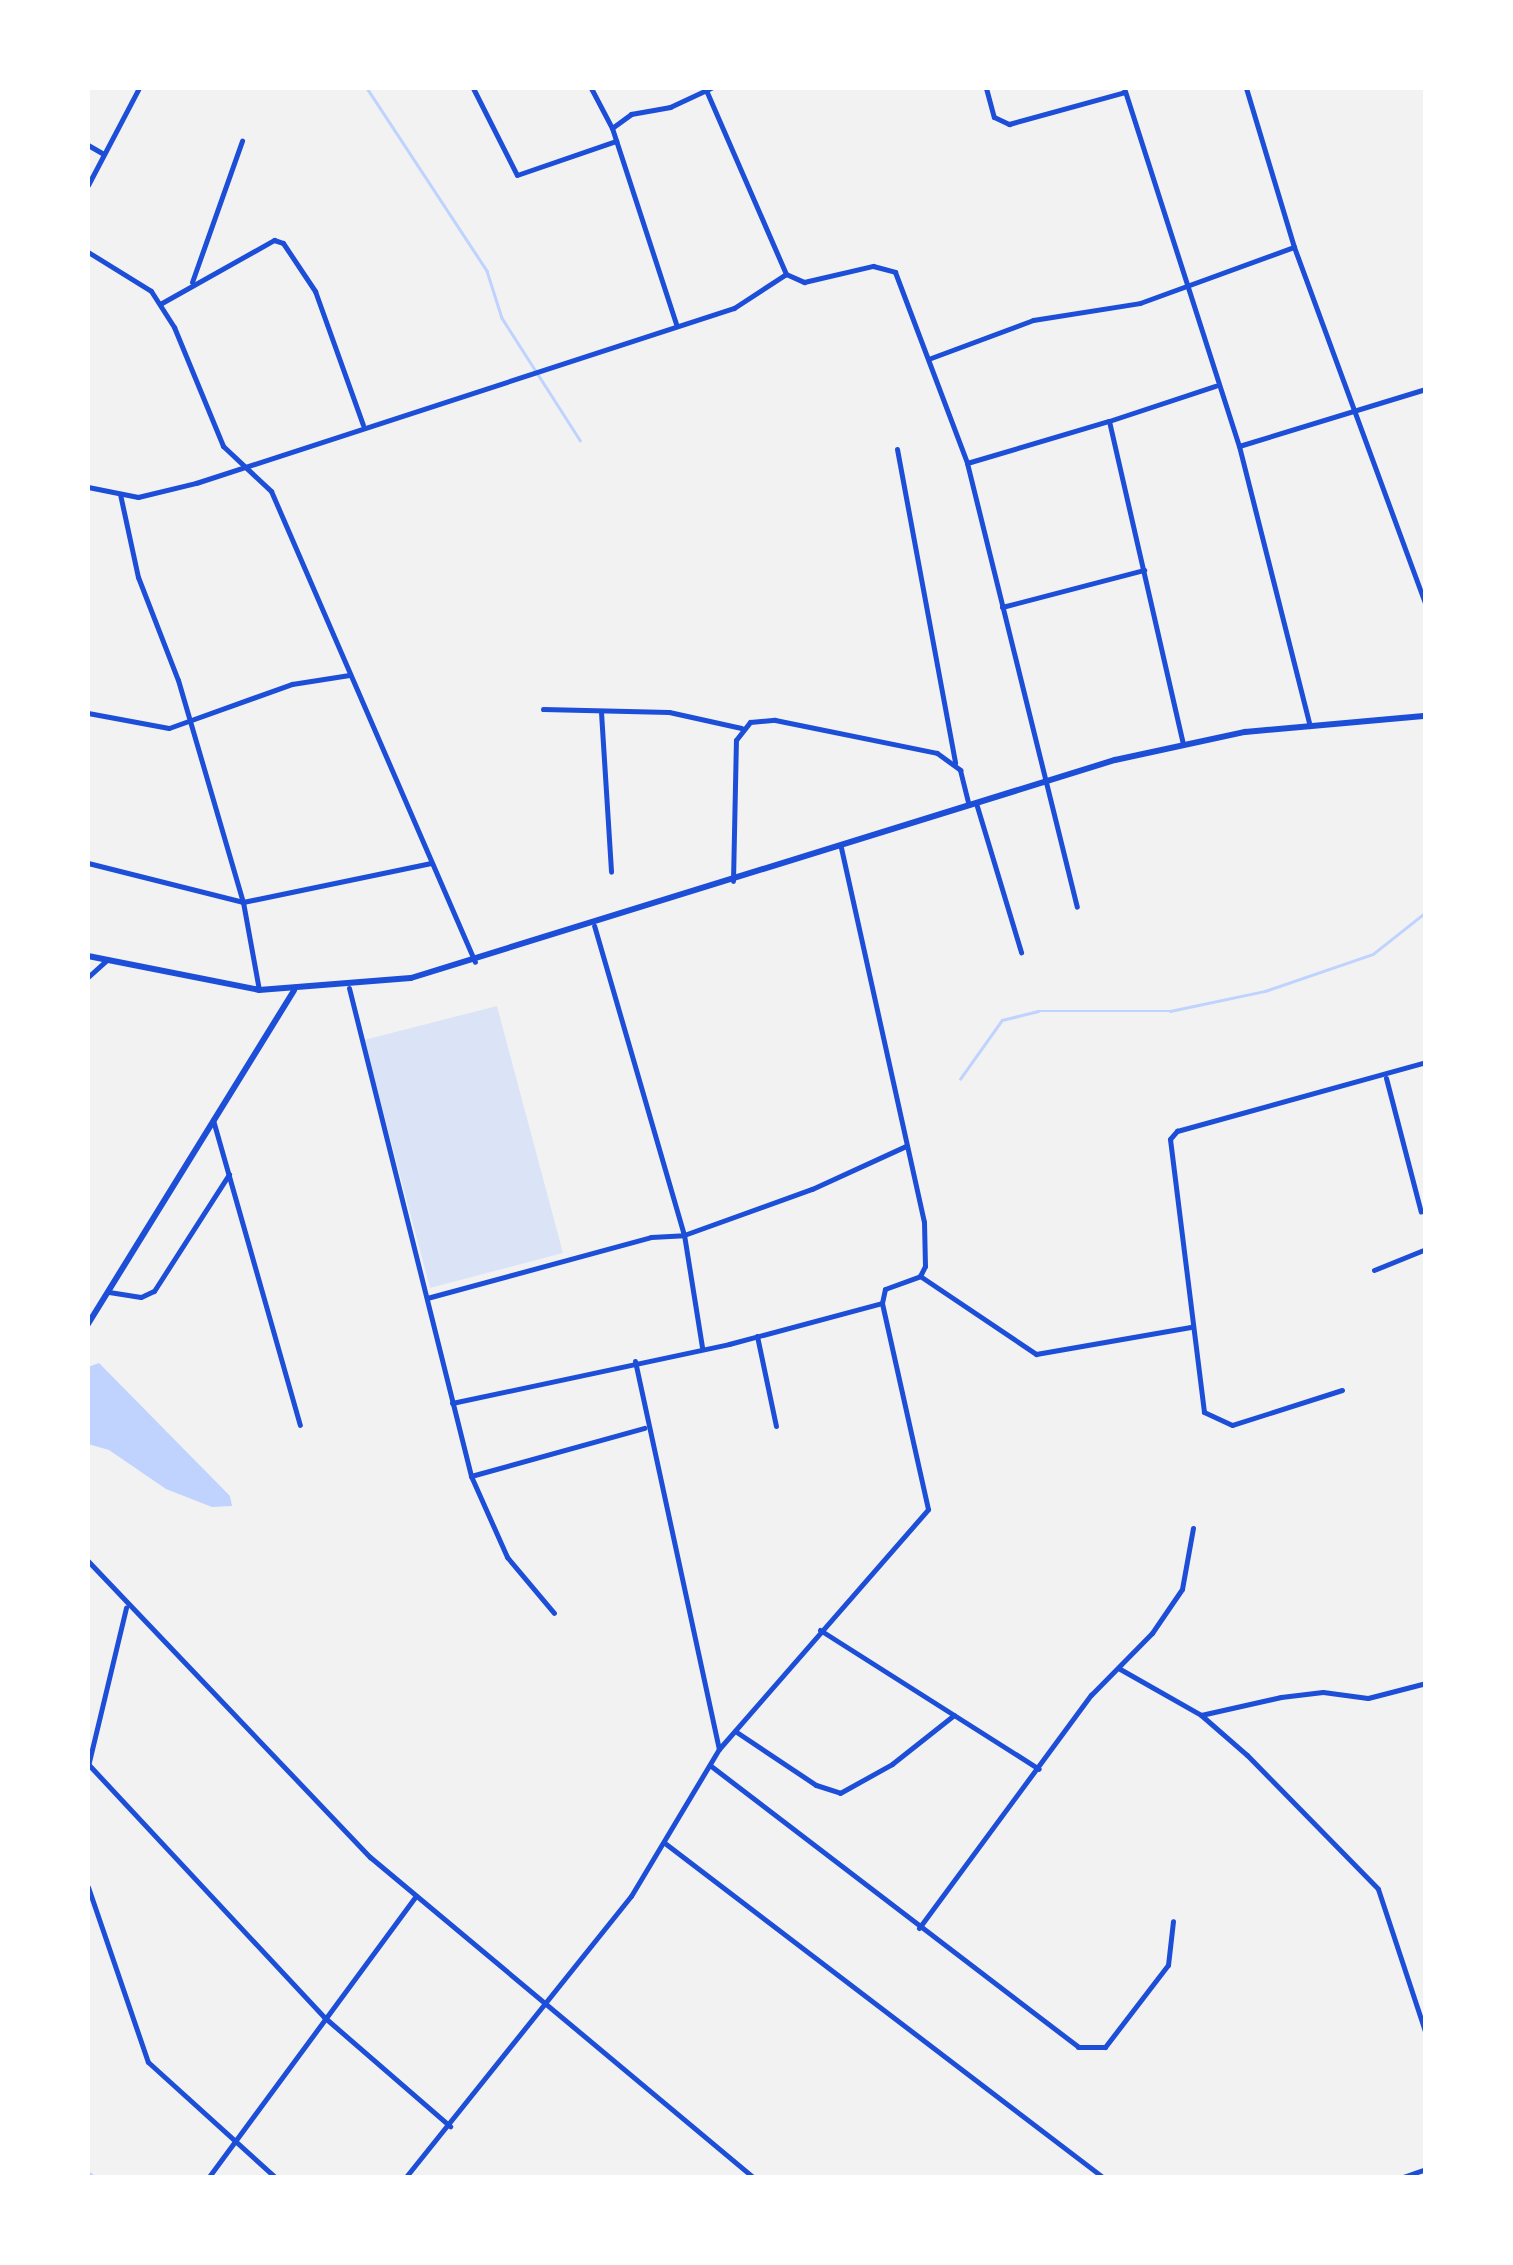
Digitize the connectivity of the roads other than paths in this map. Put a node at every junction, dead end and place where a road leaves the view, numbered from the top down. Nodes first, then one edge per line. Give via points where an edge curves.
1 (139, 88) edge
2 (474, 88) edge
3 (591, 88) edge
4 (986, 88) edge
5 (1246, 88) edge
6 (709, 89) edge
7 (1125, 90) edge
8 (612, 128) junction
9 (242, 141) dead end
10 (616, 141) junction
11 (88, 145) edge
12 (102, 153) junction
13 (88, 185) edge
14 (1294, 247) junction
15 (88, 252) edge
16 (786, 274) junction
17 (191, 285) junction
18 (1186, 287) junction
19 (160, 304) junction
20 (676, 324) junction
21 (931, 358) junction
22 (1215, 386) junction
23 (1426, 389) edge
24 (1353, 406) junction
25 (1109, 421) junction
26 (363, 425) junction
27 (1239, 446) junction
28 (897, 449) dead end
29 (967, 463) junction
30 (242, 465) junction
31 (88, 487) edge
32 (120, 494) junction
33 (1145, 570) junction
34 (1426, 606) edge
35 (1002, 607) junction
36 (348, 675) junction
37 (544, 708) dead end
38 (601, 712) junction
39 (88, 713) edge
40 (1426, 716) edge
41 (188, 721) junction
42 (1310, 726) junction
43 (740, 728) junction
44 (1182, 744) junction
45 (955, 764) junction
46 (1044, 780) junction
47 (972, 804) junction
48 (842, 847) junction
49 (431, 862) junction
50 (88, 863) edge
51 (611, 872) dead end
52 (733, 881) junction
53 (242, 902) junction
54 (1077, 907) dead end
55 (594, 926) junction
56 (1021, 952) dead end
57 (88, 956) edge
58 (106, 961) junction
59 (474, 962) junction
60 (88, 977) edge
61 (349, 988) junction
62 (258, 990) junction
63 (294, 991) junction
64 (1426, 1062) edge
65 (1386, 1078) junction
66 (212, 1119) junction
67 (906, 1146) junction
68 (229, 1174) junction
69 (1420, 1212) dead end
70 (684, 1235) junction
71 (1426, 1249) edge
72 (1374, 1270) dead end
73 (920, 1276) junction
74 (107, 1292) junction
75 (427, 1298) junction
76 (882, 1303) junction
77 (88, 1324) edge
78 (1191, 1327) junction
79 (757, 1336) junction
80 (702, 1347) junction
81 (635, 1361) junction
82 (1342, 1390) dead end
83 (452, 1402) junction
84 (300, 1424) dead end
85 (776, 1426) dead end
86 (644, 1428) junction
87 (470, 1476) junction
88 (1193, 1528) dead end
89 (88, 1561) edge
90 (126, 1608) junction
91 (554, 1613) dead end
92 (820, 1630) junction
93 (1120, 1668) junction
94 (1426, 1683) edge
95 (954, 1715) junction
96 (1201, 1715) junction
97 (735, 1731) junction
98 (719, 1749) junction
99 (710, 1766) junction
100 (88, 1767) edge
101 (1038, 1769) junction
102 (666, 1844) junction
103 (88, 1886) edge
104 (415, 1896) junction
105 (1172, 1920) dead end
106 (918, 1928) junction
107 (548, 2001) junction
108 (324, 2017) junction
109 (1426, 2034) edge
110 (451, 2126) junction
111 (234, 2140) junction
112 (1422, 2173) edge
113 (208, 2178) edge
114 (276, 2178) edge
115 (405, 2178) edge
116 (754, 2178) edge
117 (1104, 2178) edge
118 (1400, 2178) edge

1 - 12 street
2 - 10 street via 517,175
3 - 8 street
4 - 7 street via 994,117 1009,124
5 - 14 street
6 - 8 street via 631,114
6 - 16 street
7 - 18 street
8 - 10 street
9 - 17 street
10 - 20 street
11 - 12 street
12 - 13 street
14 - 18 street
14 - 24 street
15 - 19 street
16 - 20 street via 734,308
16 - 21 street via 804,282 891,268
17 - 19 street
17 - 26 street via 274,240 284,243 314,290
18 - 21 street via 1140,303 1033,320
18 - 22 street
19 - 30 street via 223,446
20 - 26 street
21 - 29 street
22 - 25 street
22 - 27 street
23 - 24 street
24 - 27 street
24 - 34 street
25 - 29 street
25 - 33 street
26 - 30 street
27 - 42 street
28 - 45 street
29 - 35 street
30 - 32 street via 138,498
30 - 36 street via 271,491
31 - 32 street
32 - 41 street via 138,577
33 - 35 street
33 - 44 street
35 - 46 street
36 - 41 street via 292,684
36 - 49 street
37 - 38 street
38 - 43 street via 669,712
38 - 51 street
39 - 41 street via 169,728
40 - 42 main road
41 - 53 street
42 - 44 main road
43 - 45 street via 775,720 905,745
43 - 52 street via 730,808
44 - 46 main road
45 - 47 street
46 - 47 main road
46 - 54 street
47 - 48 main road
47 - 56 street
48 - 52 main road
48 - 67 street
49 - 53 street
49 - 59 street
50 - 53 street
52 - 55 main road
53 - 62 street
55 - 59 main road
55 - 70 street
57 - 58 main road
58 - 60 street
58 - 62 main road
59 - 61 main road
61 - 63 main road
61 - 75 street
62 - 63 main road
63 - 66 main road
64 - 65 street
65 - 69 street
65 - 78 street via 1177,1131 1170,1139
66 - 68 street
66 - 74 main road
67 - 70 street via 812,1190
67 - 73 street via 926,1244
68 - 74 street via 154,1290 141,1298
68 - 84 street
70 - 75 street via 650,1237
70 - 80 street
71 - 72 street
73 - 76 street via 885,1290
73 - 78 street via 1036,1354
74 - 77 main road
75 - 83 street
76 - 79 street
76 - 92 street via 928,1509
78 - 82 street via 1204,1412 1217,1422 1232,1425
79 - 80 street
79 - 85 street
80 - 81 street
81 - 83 street
81 - 86 street
83 - 87 street
86 - 87 street
86 - 98 street
87 - 91 street via 507,1557
88 - 93 street via 1182,1588
89 - 90 street
90 - 100 street
90 - 104 street
92 - 95 street
92 - 97 street
93 - 96 street
93 - 101 street
94 - 96 street via 1368,1698 1324,1692
95 - 97 street via 892,1764 840,1793 816,1785
95 - 101 street
96 - 109 street via 1332,1835 1378,1888
97 - 98 street
98 - 99 street
99 - 102 street
99 - 106 street
100 - 108 street
101 - 106 street
102 - 107 street
102 - 117 street
103 - 111 street via 148,2062
104 - 107 street
104 - 108 street
105 - 106 street via 1168,1965 1106,2046 1091,2051
107 - 110 street
107 - 116 street
108 - 110 street
108 - 111 street
110 - 115 street
111 - 113 street
111 - 114 street
112 - 118 street

